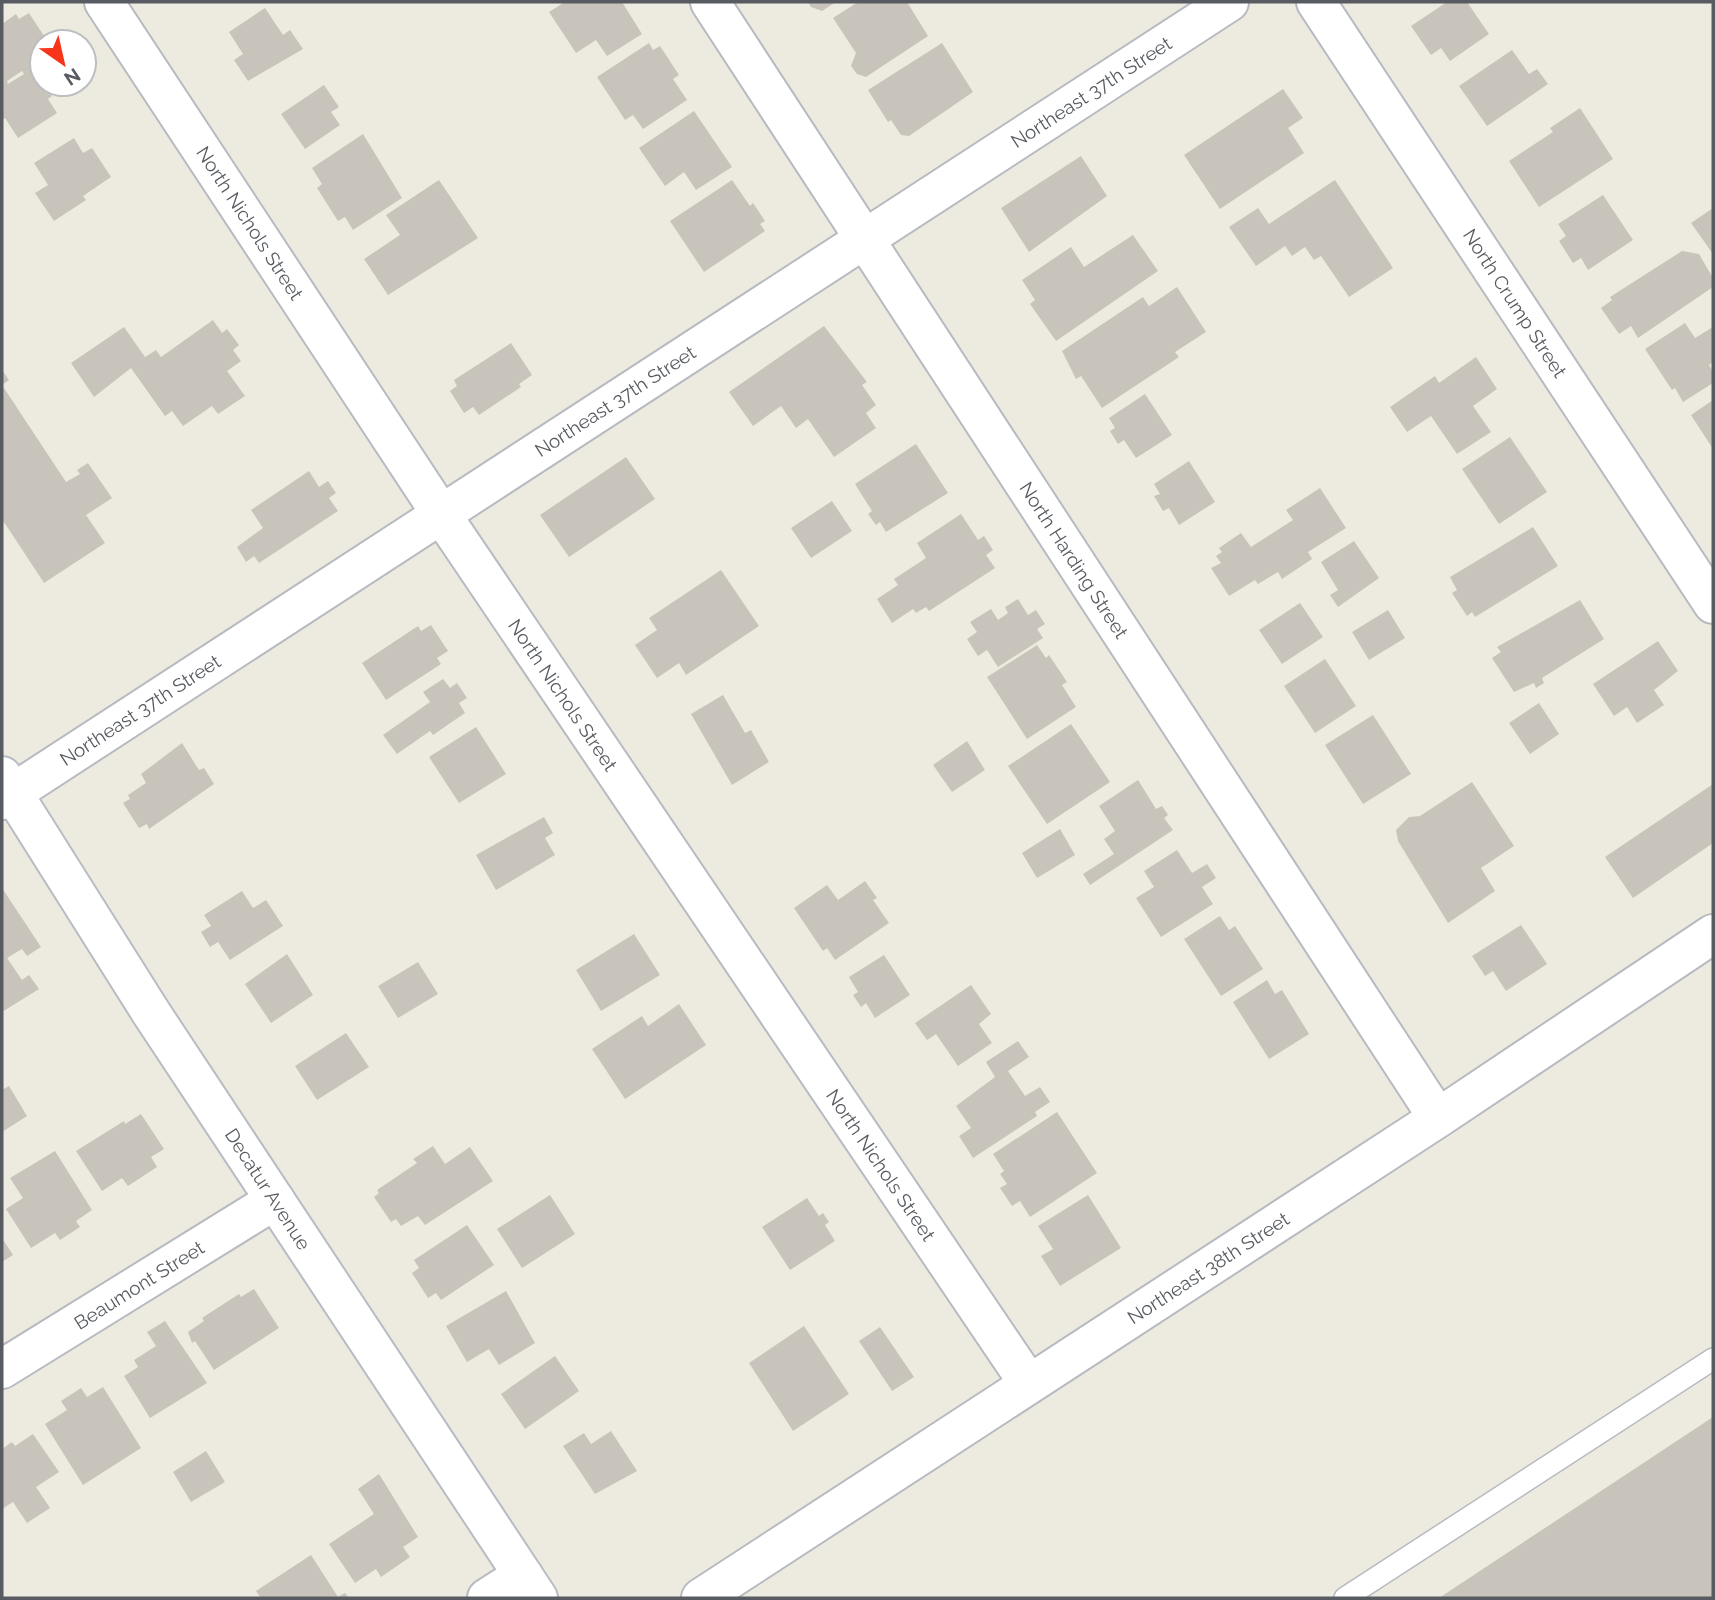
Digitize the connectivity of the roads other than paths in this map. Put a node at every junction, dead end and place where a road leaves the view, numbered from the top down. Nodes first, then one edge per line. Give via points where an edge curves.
1 (104, 2) edge
2 (710, 2) edge
3 (1229, 2) edge
4 (1316, 2) edge
5 (865, 238) junction
6 (441, 514) junction
7 (1713, 604) edge
8 (5, 790) edge
9 (1713, 934) edge
10 (1438, 1118) junction
11 (275, 1200) junction
12 (1713, 1359) edge
13 (2, 1369) edge
14 (1029, 1384) junction
15 (530, 1587) edge
16 (487, 1598) edge
17 (701, 1598) edge
18 (1345, 1598) edge

1 - 6 street, North Nichols Street
2 - 5 street, North Harding Street
3 - 5 street, Northeast 37th Street
4 - 7 street, North Crump Street
5 - 6 street, Northeast 37th Street
5 - 10 street, North Harding Street
6 - 8 street, Northeast 37th Street
6 - 14 street, North Nichols Street
8 - 11 street, Decatur Avenue
9 - 10 street, Northeast 38th Street
10 - 14 street, Northeast 38th Street
11 - 13 street, Beaumont Street
11 - 15 street, Decatur Avenue
12 - 18 lane
14 - 17 street, Northeast 38th Street
15 - 16 street

